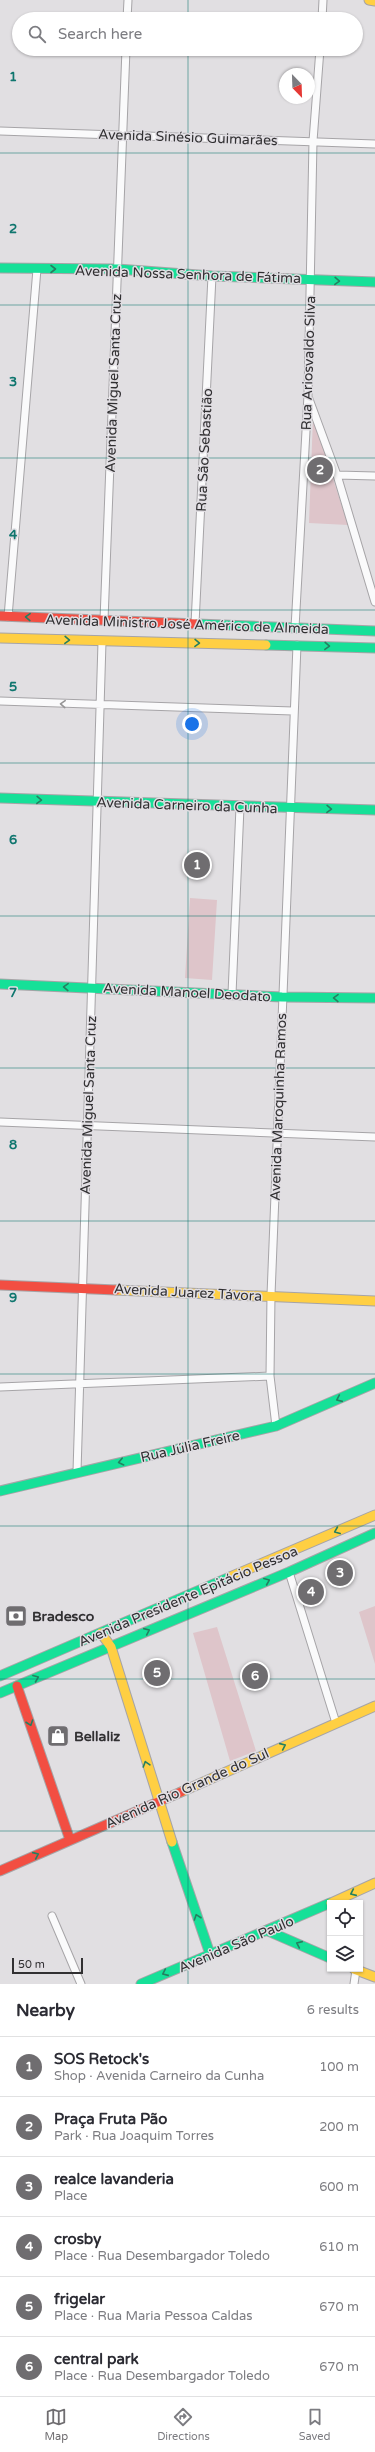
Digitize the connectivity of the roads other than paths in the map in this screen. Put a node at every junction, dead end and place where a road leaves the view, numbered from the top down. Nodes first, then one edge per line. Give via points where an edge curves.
1 (128, 0) edge
2 (323, 0) edge
3 (369, 0) edge
4 (375, 1) edge
5 (127, 12) edge
6 (322, 12) edge
7 (126, 56) edge
8 (319, 56) edge
9 (0, 131) edge
10 (122, 135) junction
11 (313, 141) junction
12 (375, 144) edge
13 (0, 268) edge
14 (37, 269) junction
15 (117, 269) junction
16 (212, 276) junction
17 (310, 280) junction
18 (375, 282) edge
19 (308, 395) junction
20 (337, 475) junction
21 (375, 476) edge
22 (375, 602) edge
23 (4, 616) edge
24 (104, 620) junction
25 (195, 624) junction
26 (294, 628) junction
27 (375, 631) edge
28 (0, 638) edge
29 (102, 642) junction
30 (297, 645) junction
31 (375, 648) edge
32 (0, 701) edge
33 (102, 706) junction
34 (293, 711) junction
35 (0, 798) edge
36 (99, 802) junction
37 (240, 807) junction
38 (290, 808) junction
39 (375, 810) edge
40 (0, 984) edge
41 (92, 988) junction
42 (232, 994) junction
43 (282, 997) junction
44 (375, 998) edge
45 (0, 1122) edge
46 (88, 1124) junction
47 (276, 1133) junction
48 (375, 1137) edge
49 (0, 1285) edge
50 (81, 1287) junction
51 (271, 1295) junction
52 (375, 1301) edge
53 (270, 1376) junction
54 (375, 1383) edge
55 (79, 1384) junction
56 (0, 1387) edge
57 (276, 1426) junction
58 (77, 1472) junction
59 (0, 1491) edge
60 (375, 1515) edge
61 (375, 1533) edge
62 (289, 1572) junction
63 (101, 1633) junction
64 (111, 1647) junction
65 (0, 1676) edge
66 (17, 1686) junction
67 (0, 1693) edge
68 (375, 1706) edge
69 (336, 1723) junction
70 (158, 1802) junction
71 (70, 1840) junction
72 (0, 1871) edge
73 (375, 1883) edge
74 (337, 1900) edge
75 (327, 1904) edge
76 (52, 1916) dead end
77 (268, 1931) junction
78 (210, 1954) junction
79 (327, 1957) edge
80 (355, 1972) edge
81 (361, 1972) edge
82 (375, 1977) edge
83 (81, 1984) edge
84 (141, 1984) edge
85 (354, 1984) edge

1 - 5 street
2 - 6 street
3 - 4 street
7 - 10 street, Avenida Miguel Santa Cruz
8 - 11 street, Rua Ariosvaldo Silva
9 - 10 street, Avenida Sinésio Guimarães
10 - 11 street, Avenida Sinésio Guimarães
10 - 15 street, Avenida Miguel Santa Cruz
11 - 12 street, Avenida Sinésio Guimarães
11 - 17 street, Rua Ariosvaldo Silva
13 - 14 street, Avenida Nossa Senhora de Fátima
14 -> 15 street, Avenida Nossa Senhora de Fátima
14 - 23 street
15 - 16 street, Avenida Nossa Senhora de Fátima
15 - 24 street, Avenida Miguel Santa Cruz
16 - 17 street, Avenida Nossa Senhora de Fátima
16 - 25 street, Rua São Sebastião
17 -> 18 street, Avenida Nossa Senhora de Fátima
17 - 19 street, Rua Ariosvaldo Silva
19 - 20 street
19 - 26 street, Rua Ariosvaldo Silva
20 - 21 street
20 - 22 street
24 -> 23 street, Avenida Ministro José Américo de Almeida
24 - 25 street, Avenida Ministro José Américo de Almeida
25 - 26 street, Avenida Ministro José Américo de Almeida
26 - 27 street, Avenida Ministro José Américo de Almeida
28 -> 29 street, Avenida Ministro José Américo de Almeida
29 -> 30 street, Avenida Ministro José Américo de Almeida
29 - 33 street, Avenida Miguel Santa Cruz
30 -> 31 street, Avenida Ministro José Américo de Almeida
30 - 34 street, Avenida Maroquinha Ramos
33 -> 32 street
33 - 34 street
33 - 36 street, Avenida Miguel Santa Cruz
34 - 38 street, Avenida Maroquinha Ramos
35 -> 36 street, Avenida Carneiro da Cunha
36 - 37 street, Avenida Carneiro da Cunha
36 - 41 street, Avenida Miguel Santa Cruz
37 - 38 street, Avenida Carneiro da Cunha
37 - 42 street
38 -> 39 street, Avenida Carneiro da Cunha
38 - 43 street, Avenida Maroquinha Ramos
41 -> 40 street, Avenida Manoel Deodato
41 - 42 street, Avenida Manoel Deodato
41 - 46 street, Avenida Miguel Santa Cruz
42 - 43 street, Avenida Manoel Deodato
44 -> 43 street, Avenida Manoel Deodato
43 - 47 street, Avenida Maroquinha Ramos
45 - 46 street
46 - 47 street
46 - 50 street, Avenida Miguel Santa Cruz
47 - 48 street
47 - 51 street, Avenida Maroquinha Ramos
49 - 50 street, Avenida Juarez Távora
50 - 51 street, Avenida Juarez Távora
50 - 55 street, Avenida Miguel Santa Cruz
51 - 52 street, Avenida Juarez Távora
51 - 53 street, Avenida Maroquinha Ramos
53 - 55 street
53 - 57 street, Avenida Maroquinha Ramos
54 -> 57 street, Rua Júlia Freire
55 - 56 street
55 - 58 street, Avenida Miguel Santa Cruz
57 -> 58 street, Rua Júlia Freire
58 - 59 street, Rua Júlia Freire
60 -> 63 street, Avenida Presidente Epitácio Pessoa
61 - 62 street, Avenida Presidente Epitácio Pessoa
64 -> 62 street, Avenida Presidente Epitácio Pessoa
62 - 69 street
63 - 64 street
63 - 65 street, Avenida Presidente Epitácio Pessoa
66 -> 64 street, Avenida Presidente Epitácio Pessoa
70 -> 64 street
66 - 67 street, Avenida Presidente Epitácio Pessoa
66 -> 71 street
68 - 69 street, Avenida Rio Grande do Sul
70 -> 69 street, Avenida Rio Grande do Sul
70 - 71 street, Avenida Rio Grande do Sul
78 -> 70 street
72 -> 71 street, Avenida Rio Grande do Sul
73 -> 74 street, Avenida São Paulo
75 - 77 street, Avenida São Paulo
76 - 83 street
77 - 78 street, Avenida São Paulo
79 -> 77 street
78 -> 84 street, Avenida São Paulo
80 - 85 street
81 - 82 street

